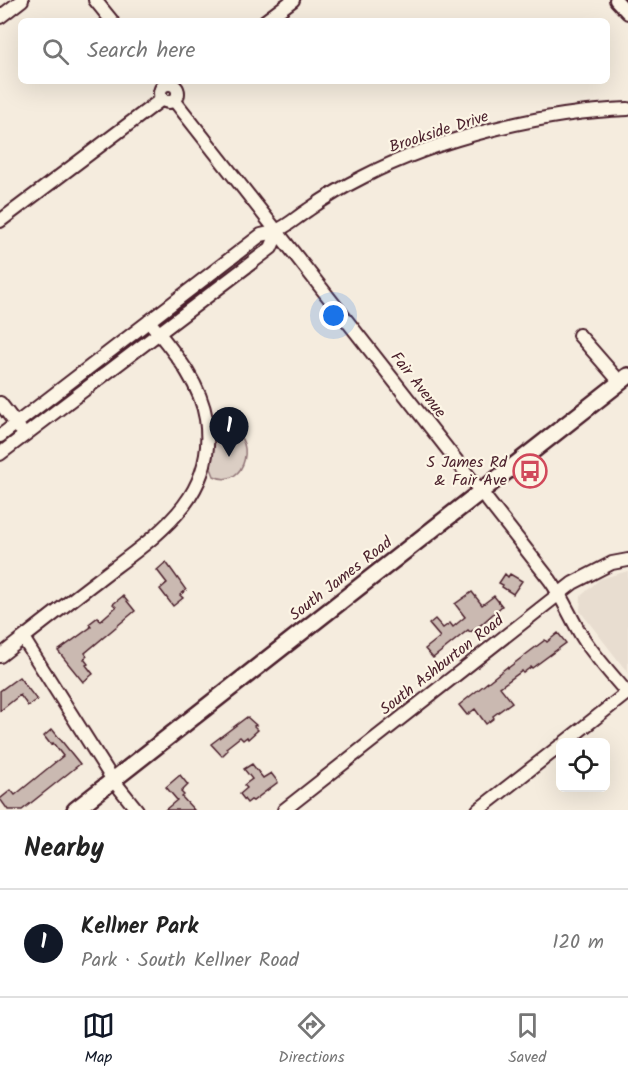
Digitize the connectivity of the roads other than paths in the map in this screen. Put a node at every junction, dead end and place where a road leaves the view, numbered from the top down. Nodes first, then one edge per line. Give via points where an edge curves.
1 (22, 0) edge
2 (95, 0) edge
3 (293, 0) edge
4 (616, 0) edge
5 (628, 13) edge
6 (0, 17) edge
7 (110, 18) edge
8 (269, 18) edge
9 (170, 89) edge
10 (626, 108) edge
11 (0, 221) edge
12 (278, 232) junction
13 (149, 321) junction
14 (159, 334) junction
15 (579, 335) dead end
16 (624, 379) edge
17 (0, 403) edge
18 (16, 423) junction
19 (24, 435) junction
20 (0, 436) edge
21 (0, 454) edge
22 (482, 493) junction
23 (628, 560) edge
24 (560, 594) junction
25 (23, 638) junction
26 (0, 656) edge
27 (628, 694) edge
28 (570, 738) edge
29 (556, 750) edge
30 (113, 780) junction
31 (75, 810) edge
32 (137, 810) edge
33 (284, 810) edge
34 (478, 810) edge

1 - 6 street
2 - 7 street
3 - 8 street
4 - 5 street
9 - 11 street
9 - 12 street, Fair Avenue
10 - 12 street, Brookside Drive via 487,131 426,150 364,176
12 - 13 street, Brookside Drive via 261,235
12 - 14 street, Brookside Drive via 271,248
12 - 22 street, Fair Avenue
13 - 14 street
13 - 18 street, Brookside Drive
14 - 19 street, Brookside Drive
14 - 25 street via 192,379 206,418 206,453 195,489 167,526
15 - 16 street
16 - 22 main road, South James Road
17 - 18 street
18 - 19 street
18 - 20 street, Brookside Drive
19 - 21 street, Brookside Drive
22 - 24 street, Fair Avenue
22 - 30 main road, South James Road
23 - 24 street, South Ashburton Road via 593,572
24 - 27 street, Fair Avenue via 587,645
24 - 33 street, South Ashburton Road
25 - 26 street
25 - 30 street
27 - 28 street
29 - 34 street
30 - 31 main road, South James Road
30 - 32 street

